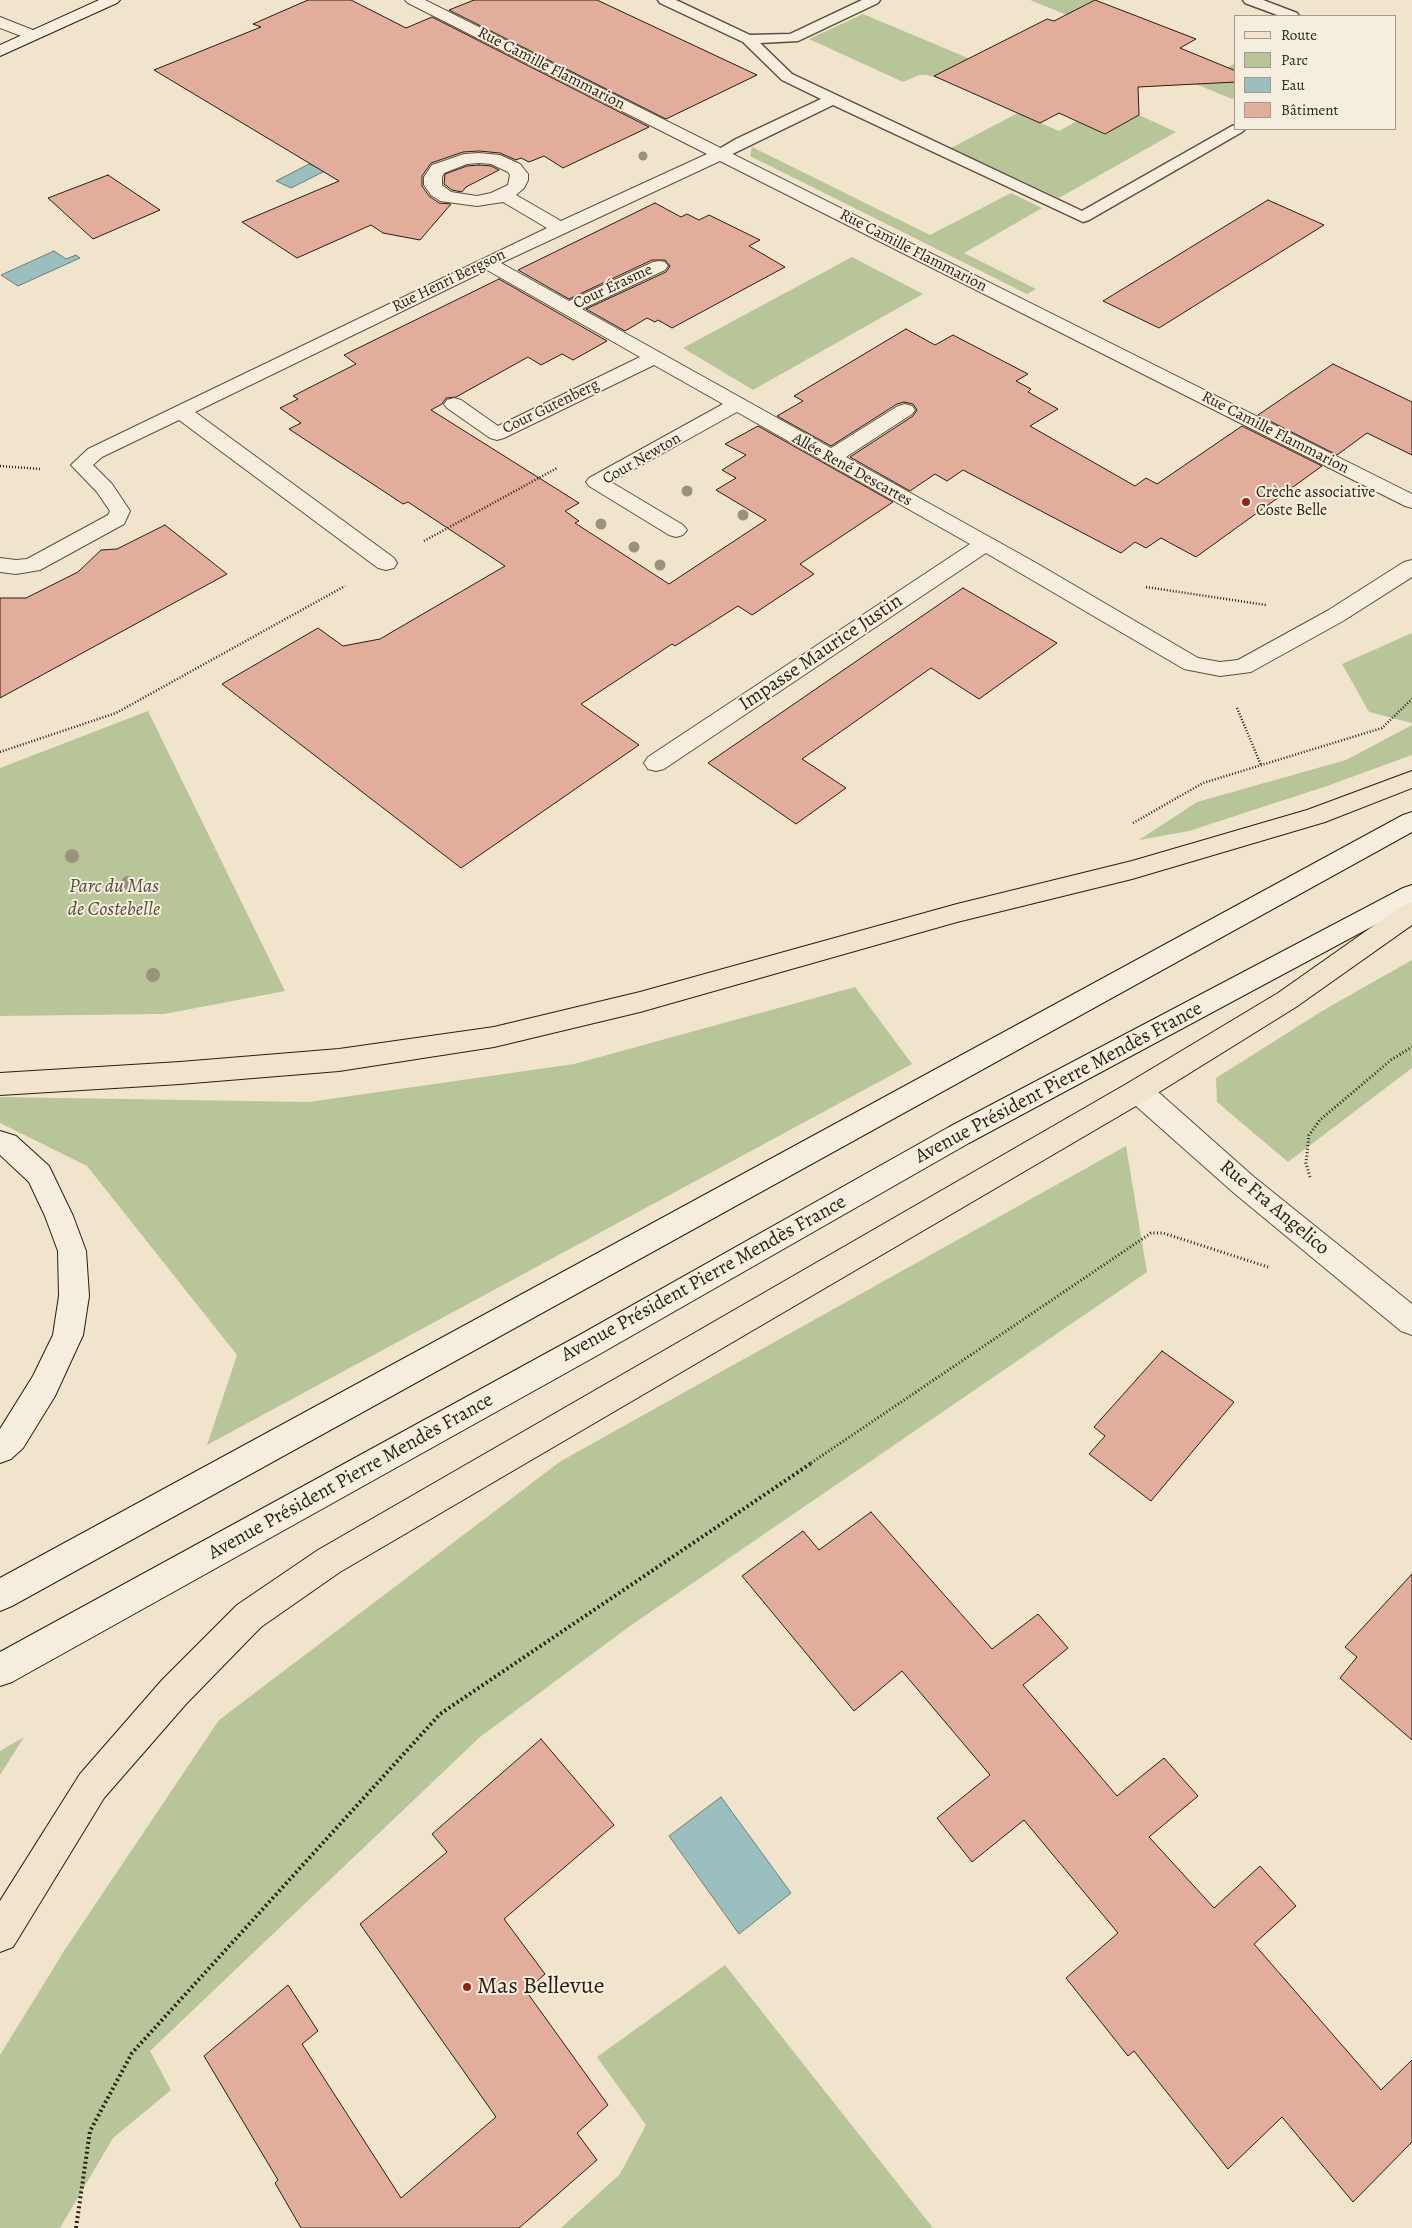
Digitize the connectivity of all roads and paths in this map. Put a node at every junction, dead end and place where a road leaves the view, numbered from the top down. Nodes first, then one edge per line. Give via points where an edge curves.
1 (112, 0) edge
2 (414, 0) edge
3 (665, 0) edge
4 (872, 0) edge
5 (1250, 0) edge
6 (1289, 15) edge
7 (0, 22) edge
8 (32, 36) junction
9 (748, 39) junction
10 (0, 51) edge
11 (833, 99) junction
12 (1235, 130) edge
13 (720, 155) junction
14 (504, 195) dead end
15 (560, 228) junction
16 (486, 263) junction
17 (659, 266) dead end
18 (567, 309) junction
19 (653, 358) junction
20 (454, 404) dead end
21 (736, 405) junction
22 (905, 410) dead end
23 (180, 411) junction
24 (830, 458) junction
25 (596, 482) junction
26 (1412, 502) edge
27 (676, 530) dead end
28 (985, 544) junction
29 (386, 563) junction
30 (0, 565) edge
31 (1412, 567) edge
32 (1138, 586) dead end
33 (1335, 616) junction
34 (1220, 669) junction
35 (0, 752) edge
36 (656, 763) dead end
37 (1261, 766) dead end
38 (1412, 779) edge
39 (1412, 821) edge
40 (1412, 894) edge
41 (1412, 912) edge
42 (1412, 1047) edge
43 (0, 1084) edge
44 (1138, 1091) junction
45 (0, 1142) edge
46 (1276, 1211) junction
47 (1276, 1264) dead end
48 (1412, 1322) edge
49 (0, 1449) edge
50 (0, 1595) edge
51 (0, 1670) edge
52 (0, 1934) edge
53 (76, 2228) edge

1 - 8 street
2 - 13 street, Rue Camille Flammarion
3 - 9 lane
4 - 9 lane via 793,38
5 - 6 lane
7 - 8 street
8 - 10 street
9 - 11 lane via 787,77
11 - 12 lane via 1083,217
11 - 13 lane
13 - 15 street, Rue Henri Bergson
13 - 26 street, Rue Camille Flammarion
14 - 15 street
15 - 16 street, Rue Henri Bergson
16 - 18 street, Allée René Descartes
16 - 23 street, Rue Henri Bergson
17 - 18 street, Cour Érasme
18 - 19 street, Allée René Descartes
19 - 20 street, Cour Gutenberg via 497,434
19 - 21 street, Allée René Descartes
21 - 24 street, Allée René Descartes
21 - 25 street, Cour Newton
22 - 24 street
23 - 29 street
23 - 30 street, Rue Henri Bergson via 95,453 81,465 106,488 120,511 117,519 32,565
24 - 28 street, Allée René Descartes
25 - 27 street, Cour Newton
25 - 29 path via 560,466
28 - 34 street, Allée René Descartes via 1192,664
28 - 36 street, Impasse Maurice Justin
29 - 35 path via 116,713
31 - 33 street, Allée René Descartes
32 - 33 path
33 - 34 street, Allée René Descartes via 1243,667
34 - 37 path
38 - 43 main road via 1316,816 1132,870 957,913 640,1002 494,1036 339,1060
39 - 50 street
40 - 51 street, Avenue Président Pierre Mendès France via 960,1135 587,1346
41 - 44 main road via 1287,1000
42 - 46 path via 1391,1060 1320,1120 1309,1135 1306,1162 1310,1179
44 - 46 street, Rue Fra Angelico
44 - 52 main road via 329,1561 250,1616 174,1692 92,1786
45 - 49 street via 39,1174 72,1251 74,1296 68,1335 44,1386 12,1438
46 - 48 street, Rue Fra Angelico
47 - 53 path via 1271,1268 1163,1233 1152,1233 440,1714 132,2053 90,2131

